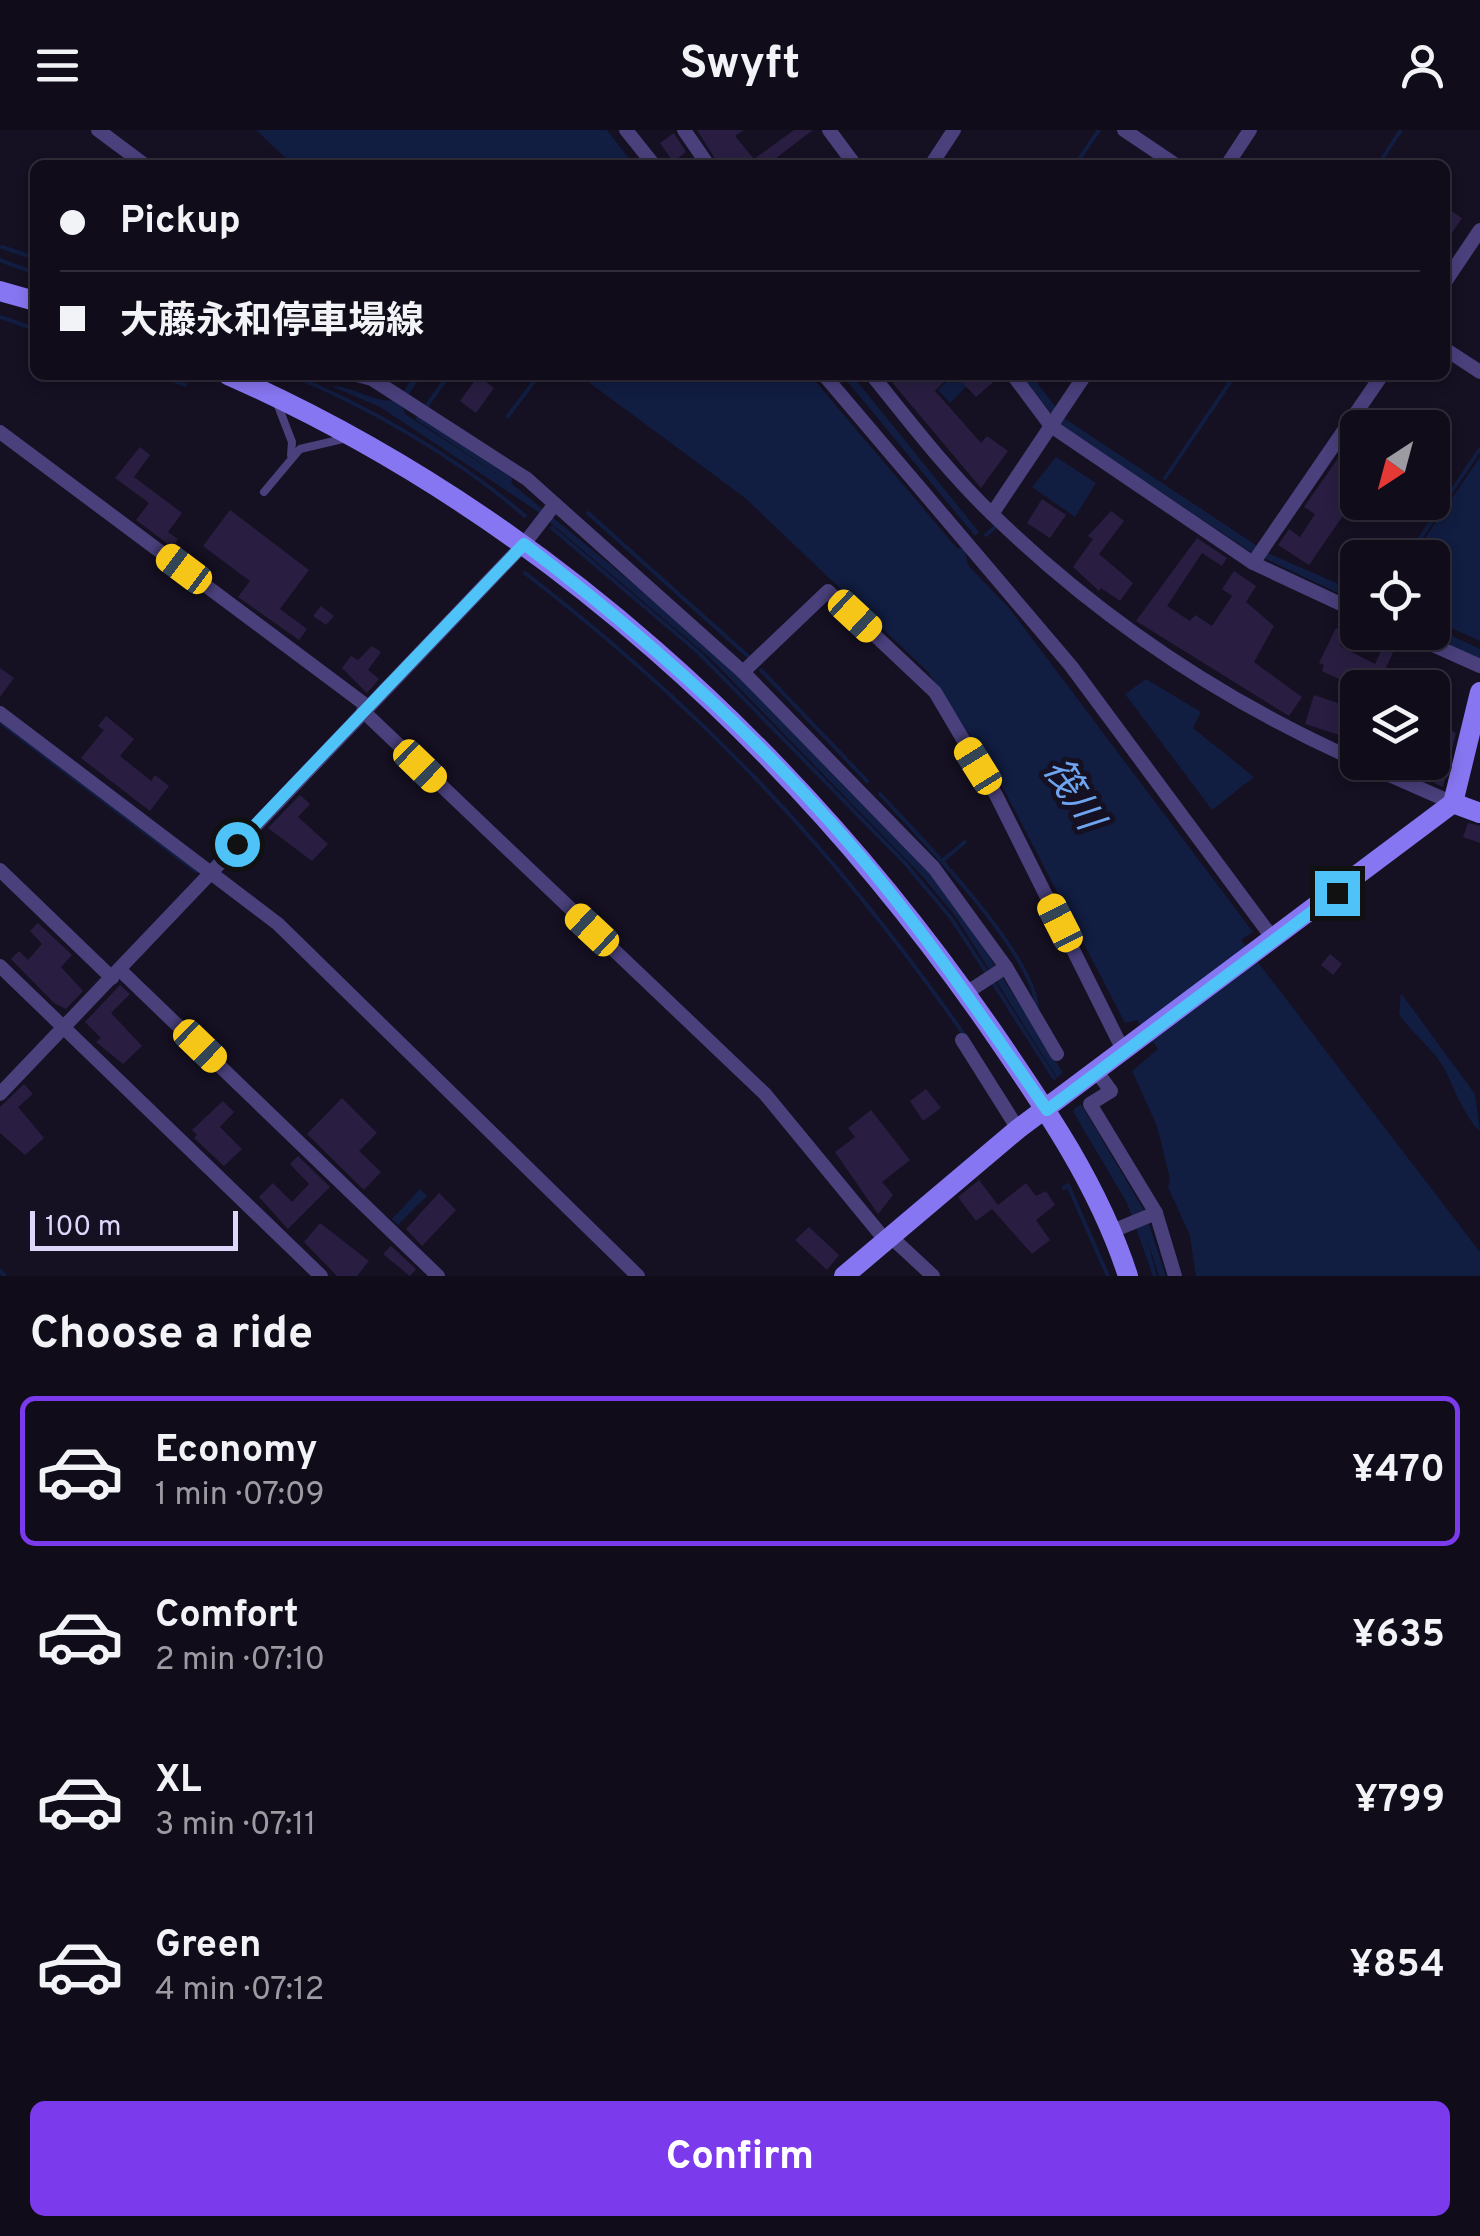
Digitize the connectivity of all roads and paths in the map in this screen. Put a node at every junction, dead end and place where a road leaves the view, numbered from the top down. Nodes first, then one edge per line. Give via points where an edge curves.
1 (98, 130) edge
2 (626, 130) edge
3 (684, 130) edge
4 (829, 130) edge
5 (954, 130) edge
6 (1124, 130) edge
7 (1250, 130) edge
8 (138, 160) edge
9 (650, 160) edge
10 (705, 160) edge
11 (851, 160) edge
12 (933, 160) edge
13 (1169, 160) edge
14 (1230, 160) edge
15 (1480, 230) edge
16 (1450, 275) edge
17 (0, 291) edge
18 (30, 300) edge
19 (1450, 352) edge
20 (1480, 372) edge
21 (239, 380) edge
22 (375, 380) edge
23 (828, 380) edge
24 (876, 380) edge
25 (1018, 380) edge
26 (1082, 380) edge
27 (1379, 380) edge
28 (275, 396) junction
29 (1055, 419) junction
30 (0, 432) edge
31 (356, 436) junction
32 (291, 456) junction
33 (264, 492) dead end
34 (550, 510) junction
35 (992, 514) junction
36 (524, 544) junction
37 (1258, 556) junction
38 (1340, 602) edge
39 (1444, 650) edge
40 (1480, 666) edge
41 (743, 672) junction
42 (1480, 692) edge
43 (365, 709) junction
44 (0, 713) edge
45 (1340, 754) edge
46 (1399, 780) edge
47 (1452, 804) junction
48 (1480, 813) edge
49 (0, 870) edge
50 (212, 871) junction
51 (1274, 940) junction
52 (0, 966) edge
53 (1004, 969) junction
54 (116, 974) junction
55 (966, 993) junction
56 (63, 1028) junction
57 (962, 1040) dead end
58 (1124, 1052) junction
59 (1057, 1054) dead end
60 (1097, 1072) junction
61 (0, 1094) edge
62 (1047, 1110) junction
63 (1018, 1129) junction
64 (1152, 1214) junction
65 (1117, 1229) junction
66 (889, 1239) junction
67 (321, 1276) edge
68 (438, 1276) edge
69 (638, 1276) edge
70 (844, 1276) edge
71 (932, 1276) edge
72 (1128, 1276) edge
73 (1175, 1276) edge

1 - 8 street
2 - 9 street
3 - 10 street
4 - 11 street
5 - 12 street
6 - 13 street
7 - 14 street
15 - 16 street
17 - 18 main road
19 - 20 street
21 - 28 main road
22 - 34 street via 527,479
23 - 51 street via 1072,666
24 - 35 street
25 - 29 street
26 - 29 street
27 - 37 street
28 - 31 main road
28 - 32 lane
29 - 35 street
29 - 37 street
30 - 43 street
31 - 32 lane
31 - 36 main road
32 - 33 lane
34 - 36 street
34 - 41 street
35 - 45 street via 1188,672
36 - 43 street
36 - 55 main road via 738,728 846,840
37 - 38 street
39 - 40 street
41 - 53 street via 934,868
41 - 58 street via 828,591 935,692 996,795
42 - 47 main road
43 - 50 street
43 - 66 street via 765,1094
44 - 50 street
46 - 47 street
47 - 48 main road
47 - 51 main road
49 - 54 street
50 - 54 street
50 - 69 street via 278,924
51 - 58 main road
52 - 56 street
53 - 55 street
53 - 59 street
54 - 56 street
54 - 68 street
55 - 62 main road
56 - 61 street
56 - 67 street
57 - 63 street
58 - 60 main road
60 - 62 main road
60 - 64 street via 1110,1090 1090,1104
62 - 63 main road
62 - 65 main road
63 - 66 main road
64 - 65 street
64 - 73 street
65 - 72 main road
66 - 70 main road
66 - 71 street

